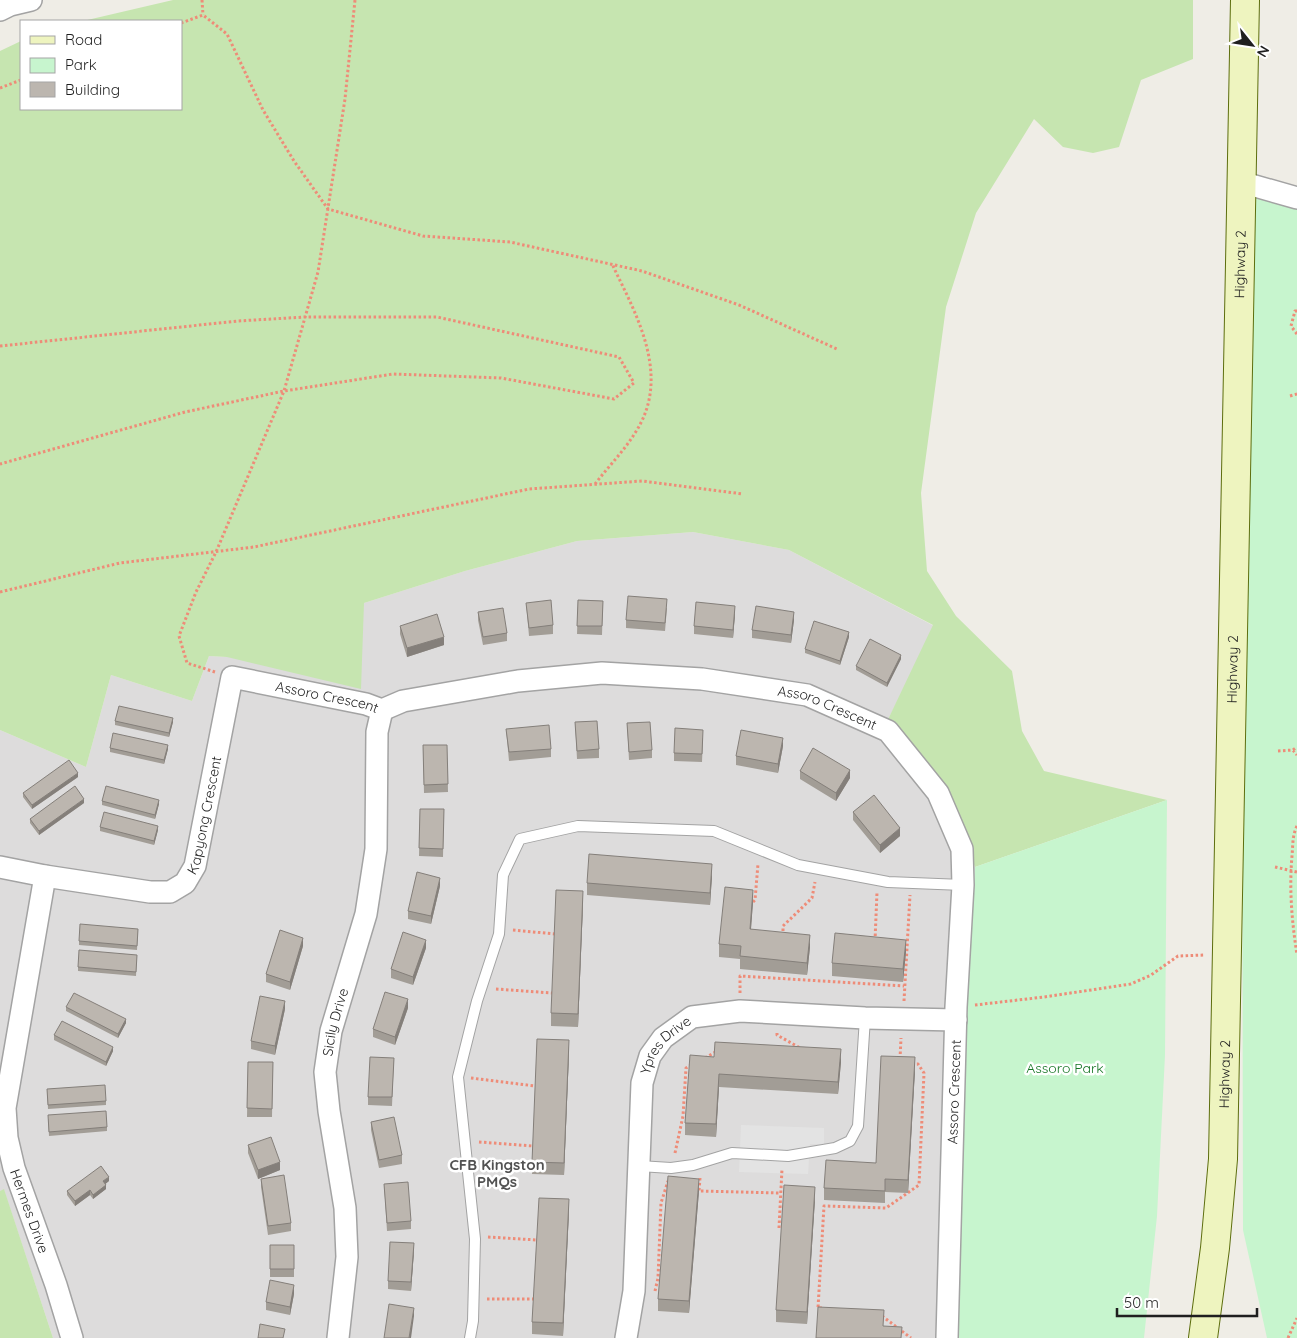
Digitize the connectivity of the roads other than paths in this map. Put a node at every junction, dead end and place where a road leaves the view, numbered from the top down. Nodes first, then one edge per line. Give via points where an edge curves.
1 (31, 0) edge
2 (1245, 0) edge
3 (3, 6) edge
4 (1241, 182) junction
5 (1297, 198) edge
6 (232, 677) joint
7 (382, 710) junction
8 (0, 867) edge
9 (45, 876) junction
10 (963, 885) junction
11 (956, 1013) junction
12 (864, 1018) junction
13 (639, 1166) junction
14 (72, 1338) edge
15 (338, 1338) edge
16 (470, 1338) edge
17 (626, 1338) edge
18 (946, 1338) edge
19 (1203, 1338) edge

1 - 3 street
2 - 4 main road, Highway 2
4 - 5 street
4 - 19 main road, Highway 2 via 1222,1159
6 - 7 street, Assoro Crescent
6 - 9 street, Kapyong Crescent via 195,866 185,883 170,892 150,892
7 - 10 street, Assoro Crescent via 403,701 518,681 602,673 702,679 807,695 888,731 938,793 962,849
7 - 15 street, Sicily Drive via 377,732 376,849 366,914 331,1031 325,1072 345,1208 348,1257
8 - 9 street, Kapyong Crescent
9 - 14 street, Hermes Drive via 5,1108 14,1168
10 - 11 street, Assoro Crescent
10 - 16 lane via 888,882 798,865 714,832 578,826 520,839 503,875 499,934 458,1077 475,1237
11 - 12 street, Ypres Drive via 902,1019
11 - 18 street, Assoro Crescent
12 - 13 lane via 858,1126 850,1141 835,1148 783,1155 732,1153 671,1168
12 - 13 street, Ypres Drive via 740,1012 692,1017 663,1038 650,1056 642,1082
13 - 17 street, Ypres Drive via 634,1290

